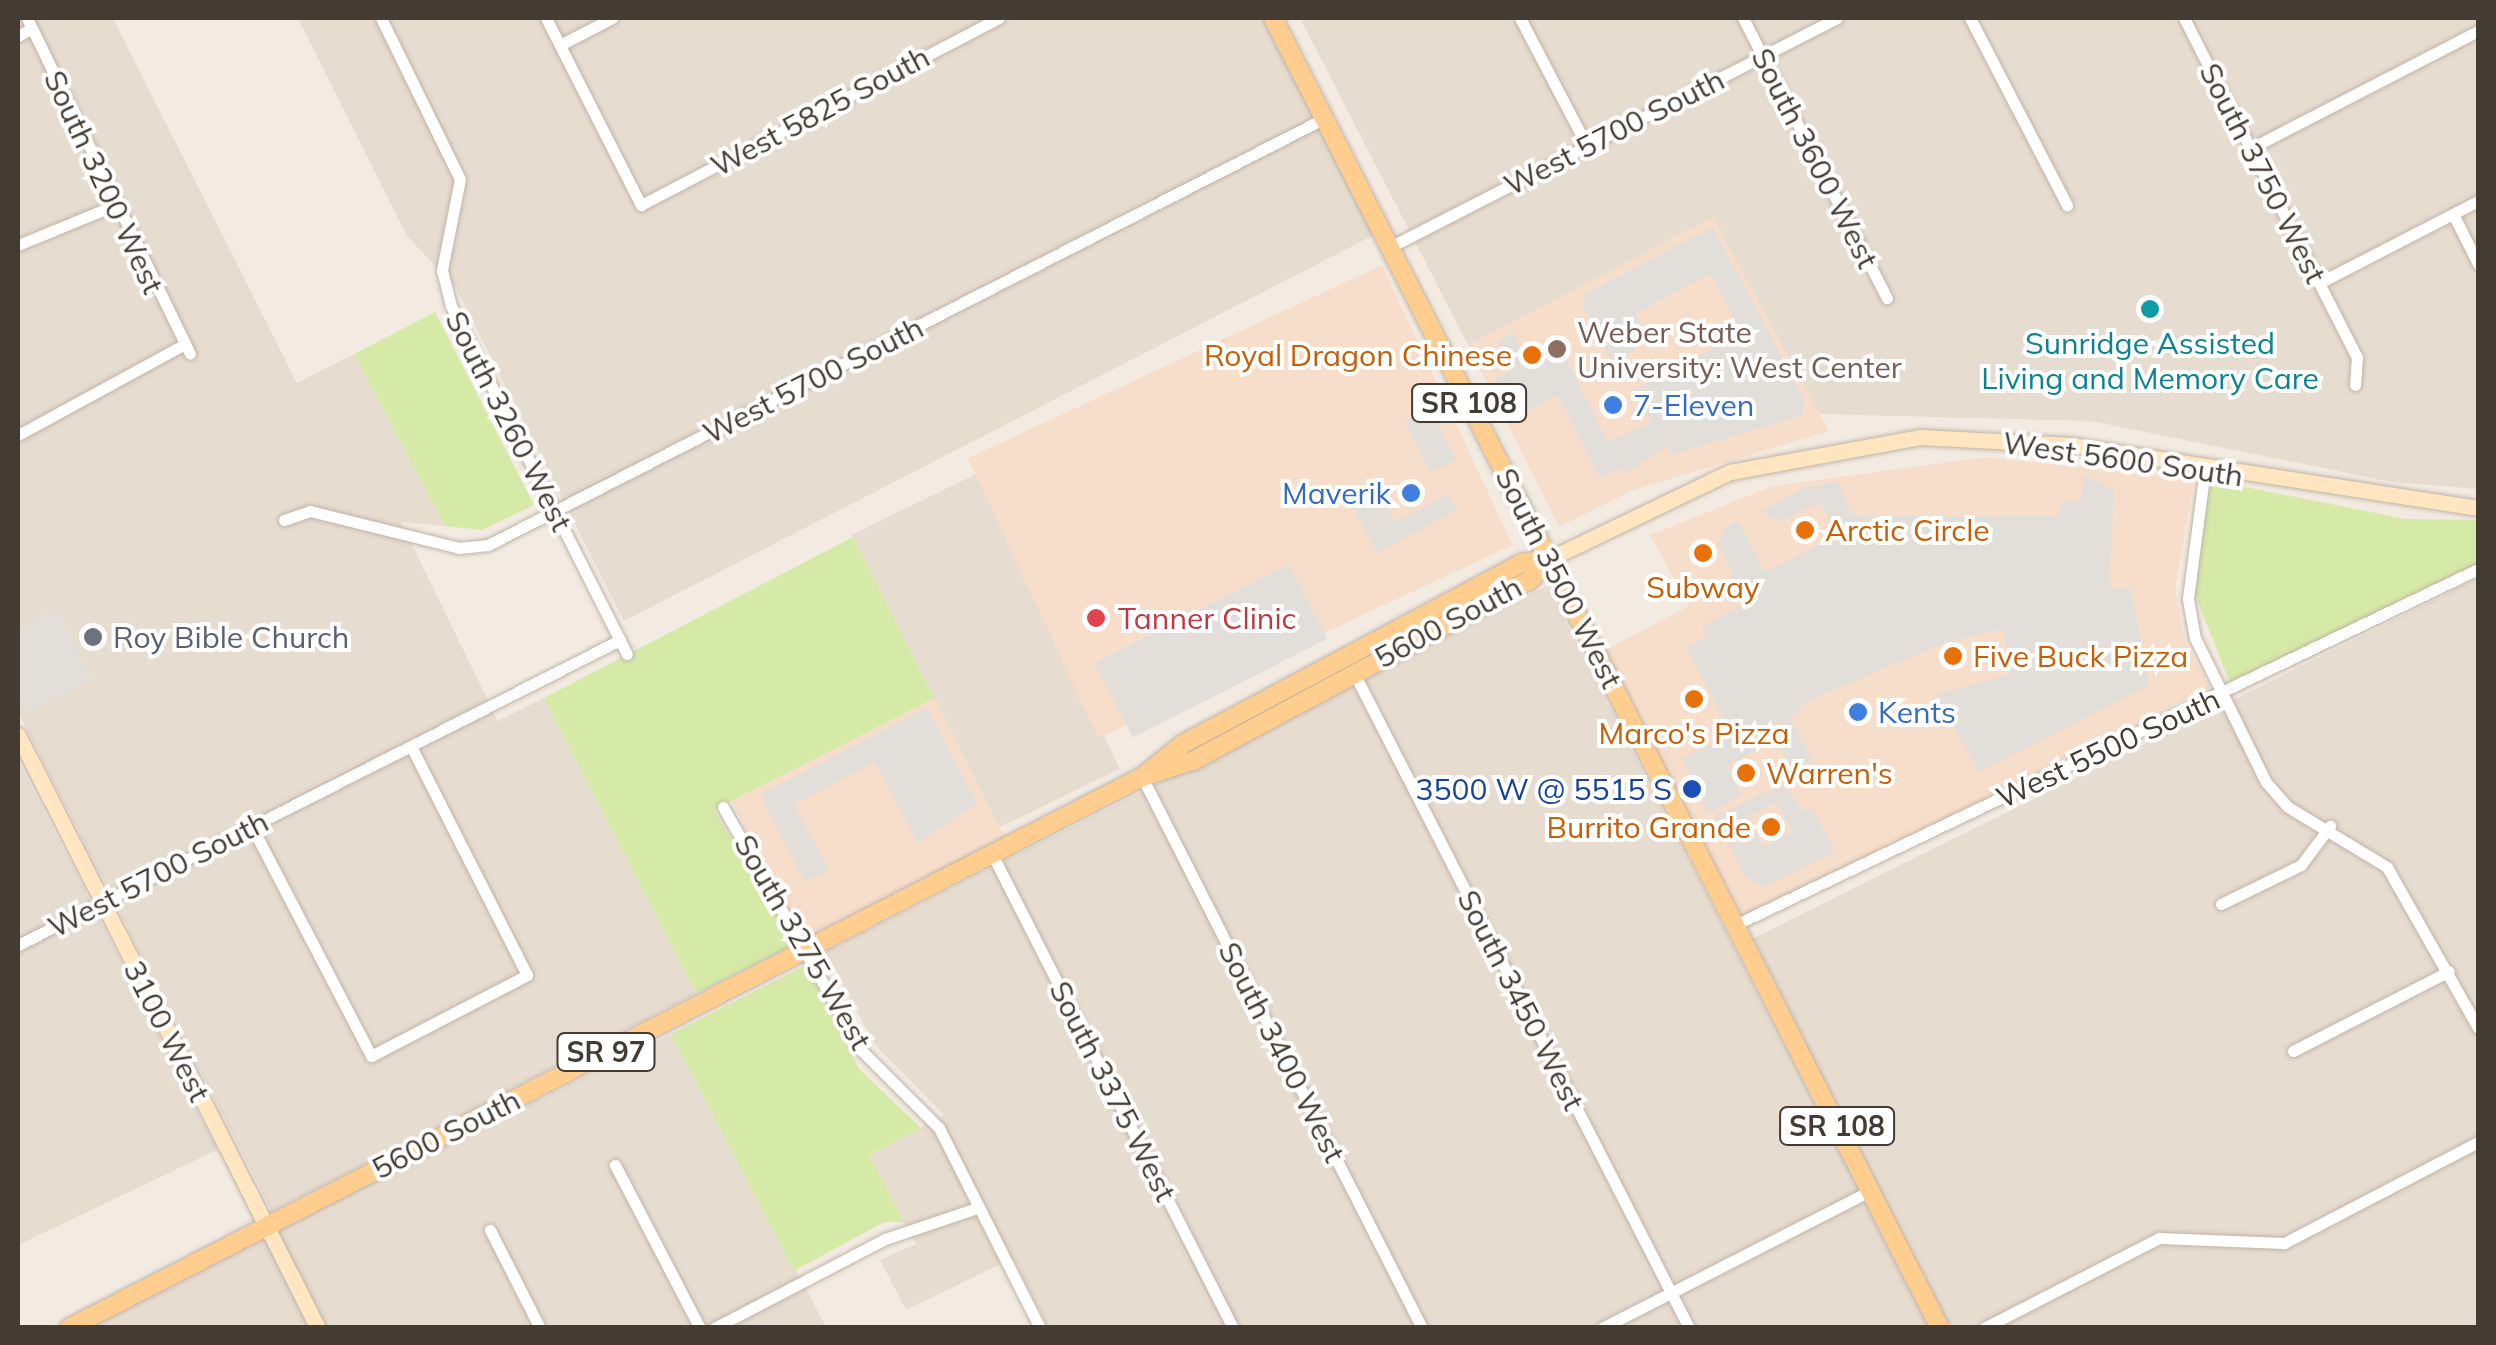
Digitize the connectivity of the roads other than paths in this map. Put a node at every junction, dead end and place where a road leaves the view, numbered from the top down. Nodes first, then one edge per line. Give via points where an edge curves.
1 (381, 18) edge
2 (546, 18) edge
3 (612, 18) edge
4 (1000, 18) edge
5 (1273, 18) edge
6 (1520, 18) edge
7 (1744, 18) edge
8 (1838, 18) edge
9 (1970, 18) edge
10 (2184, 18) edge
11 (30, 23) edge
12 (2478, 30) edge
13 (18, 36) edge
14 (560, 45) junction
15 (1763, 56) junction
16 (1324, 118) junction
17 (1587, 146) junction
18 (2251, 148) junction
19 (2478, 202) edge
20 (118, 204) junction
21 (2067, 206) dead end
22 (2453, 214) junction
23 (18, 246) edge
24 (1390, 246) junction
25 (2478, 264) edge
26 (2319, 283) junction
27 (1887, 298) dead end
28 (2355, 385) dead end
29 (18, 436) edge
30 (2205, 469) junction
31 (2478, 508) edge
32 (554, 512) junction
33 (284, 520) dead end
34 (1548, 559) junction
35 (2478, 569) edge
36 (620, 640) junction
37 (627, 654) dead end
38 (1354, 673) junction
39 (2226, 692) junction
40 (18, 735) edge
41 (411, 746) junction
42 (1142, 777) junction
43 (723, 807) dead end
44 (252, 826) junction
45 (2330, 826) junction
46 (992, 854) junction
47 (102, 902) junction
48 (2221, 904) dead end
49 (1736, 925) junction
50 (18, 945) edge
51 (809, 948) junction
52 (2449, 971) junction
53 (2478, 1028) edge
54 (2292, 1051) dead end
55 (2478, 1142) edge
56 (614, 1165) dead end
57 (1870, 1191) junction
58 (978, 1208) junction
59 (266, 1226) junction
60 (490, 1230) dead end
61 (1671, 1292) junction
62 (69, 1328) edge
63 (318, 1328) edge
64 (540, 1328) edge
65 (700, 1328) edge
66 (714, 1328) edge
67 (1040, 1328) edge
68 (1233, 1328) edge
69 (1422, 1328) edge
70 (1602, 1328) edge
71 (1690, 1328) edge
72 (1940, 1328) edge
73 (1984, 1328) edge

1 - 32 street, South 3260 West via 460,179 444,288
2 - 14 street
3 - 14 street
4 - 14 street, West 5825 South via 642,205
5 - 16 main road, South 3500 West / SR 108
6 - 17 street
7 - 15 street, South 3600 West
8 - 15 street, West 5700 South
9 - 21 street
10 - 18 street, South 3750 West
11 - 13 street
11 - 20 street, South 3200 West
12 - 18 street
15 - 17 street, West 5700 South
15 - 27 street, South 3600 West
16 - 24 main road, South 3500 West / SR 108
16 - 32 street, West 5700 South
17 - 24 street, West 5700 South
18 - 26 street, South 3750 West
19 - 22 street
20 - 23 street
20 - 29 street, South 3200 West via 186,350
22 - 25 street
22 - 26 street
24 - 34 main road, South 3500 West / SR 108
26 - 28 street, South 3750 West via 2357,357
30 - 31 main road, West 5600 South / SR 97
30 - 34 main road, West 5600 South / SR 97 via 1996,439 1838,446 1730,472
30 - 39 street via 2188,599 2195,638
32 - 33 street, West 5700 South via 474,549 310,511
32 - 36 street, South 3260 West
34 - 38 main road, 5600 South / SR 97 via 1530,580
34 - 42 main road, 5600 South / SR 97 via 1522,563 1183,744
34 - 49 main road, South 3500 West / SR 108
35 - 39 street, West 5500 South
36 - 37 street, South 3260 West
36 - 41 street, West 5700 South
38 - 42 main road, 5600 South / SR 97 via 1192,762
38 - 61 street, South 3450 West
39 - 45 street via 2266,782 2288,807
39 - 49 street, West 5500 South
40 - 47 main road, 3100 West
41 - 44 street, West 5700 South
41 - 44 street via 527,975 371,1056
42 - 46 main road, 5600 South / SR 97
42 - 69 street, South 3400 West
43 - 51 street, South 3275 West
44 - 47 street, West 5700 South
45 - 48 street via 2301,866
45 - 52 street via 2387,867
46 - 51 main road, 5600 South / SR 97
46 - 68 street, South 3375 West
47 - 50 street, West 5700 South
47 - 59 main road, 3100 West
49 - 57 main road, SR 108
51 - 58 street, South 3275 West via 861,1050 930,1115
51 - 59 main road, 5600 South / SR 97
52 - 53 street
52 - 54 street
55 - 73 street via 2284,1242 2159,1238
56 - 65 street
57 - 61 street
57 - 72 main road, SR 108
58 - 66 street via 885,1239
58 - 67 street, South 3275 West
59 - 62 main road, 5600 South / SR 97
59 - 63 main road, 3100 West
60 - 64 street
61 - 70 street
61 - 71 street, South 3450 West

